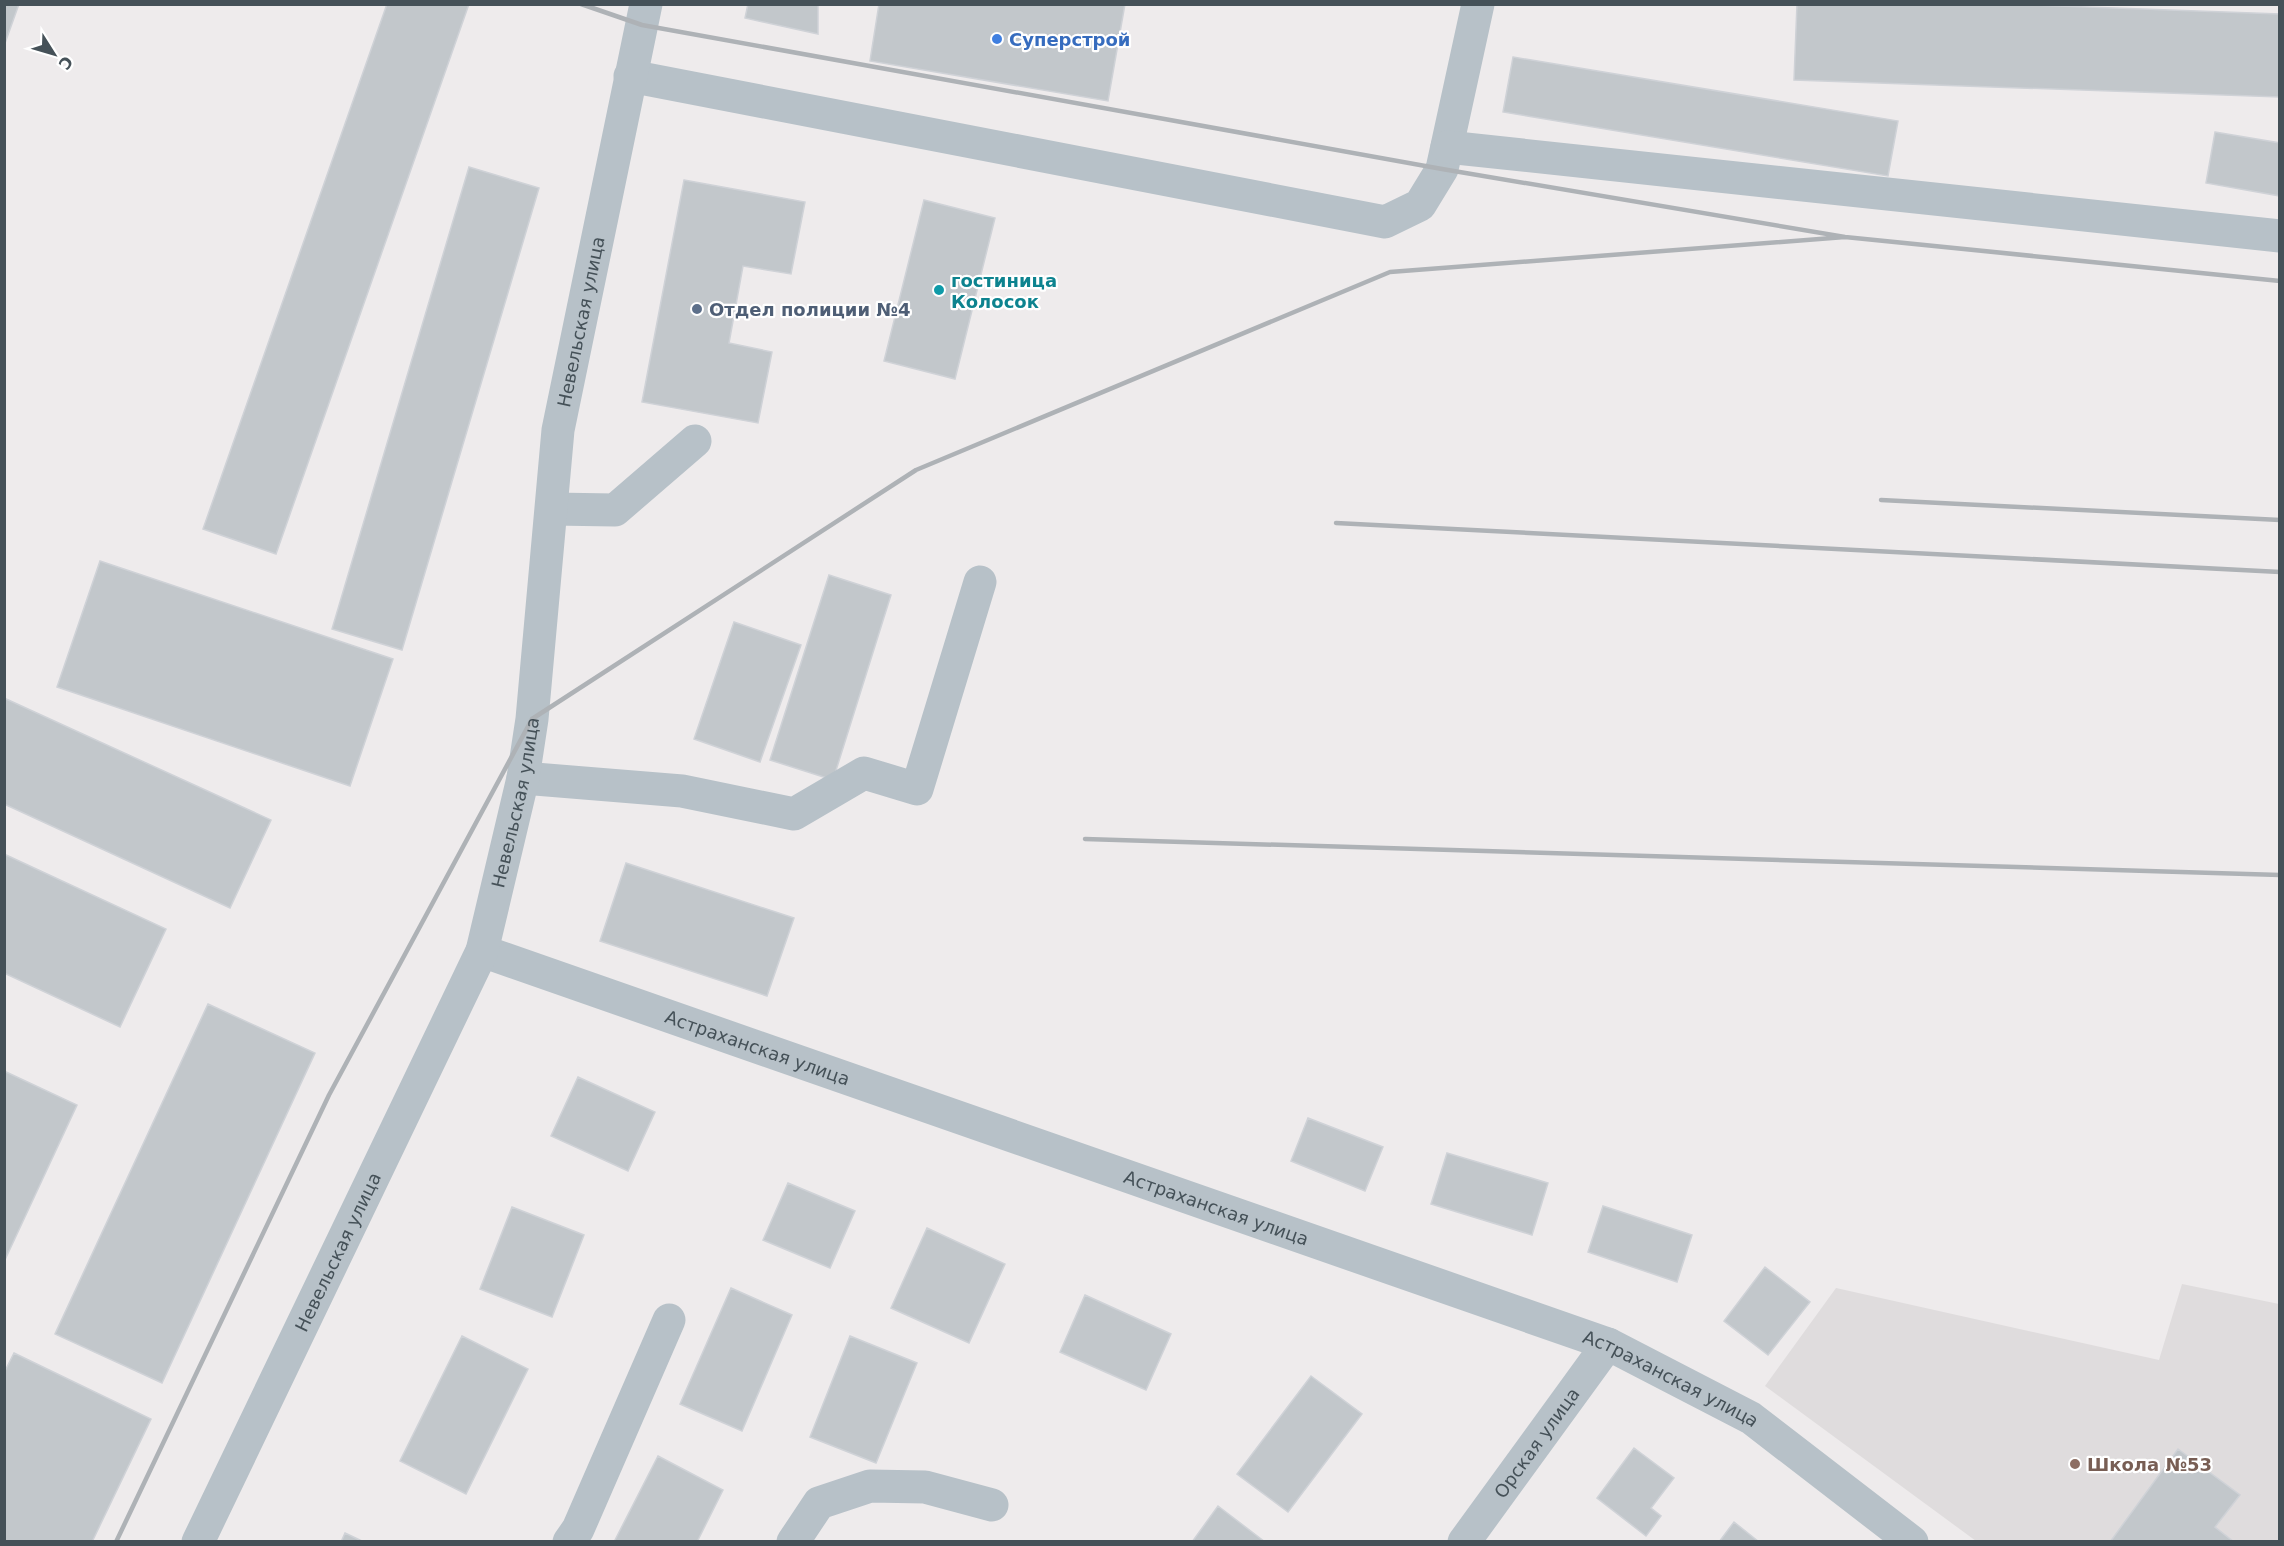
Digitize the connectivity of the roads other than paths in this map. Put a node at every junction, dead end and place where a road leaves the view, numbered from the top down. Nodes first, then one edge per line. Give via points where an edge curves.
1 (646, 4) edge
2 (1478, 4) edge
3 (630, 76) junction
4 (1448, 147) junction
5 (2280, 236) edge
6 (695, 441) dead end
7 (552, 509) junction
8 (980, 582) dead end
9 (522, 778) junction
10 (482, 951) junction
11 (669, 1320) dead end
12 (1608, 1344) junction
13 (993, 1505) dead end
14 (198, 1542) edge
15 (568, 1542) edge
16 (794, 1542) edge
17 (1464, 1542) edge
18 (1912, 1542) edge

1 - 3 street, Невельская улица
2 - 4 street
3 - 4 street via 1385,222 1420,205 1442,169
3 - 7 street, Невельская улица via 558,430
4 - 5 street
6 - 7 street via 615,510
7 - 9 street, Невельская улица via 532,719
8 - 9 street via 917,789 864,773 794,813 682,791
9 - 10 street, Невельская улица
10 - 12 street, Астраханская улица
10 - 14 street, Невельская улица
11 - 15 street via 578,1529
12 - 17 street, Орская улица
12 - 18 street, Астраханская улица via 1751,1418
13 - 16 street via 926,1487 870,1486 819,1503

